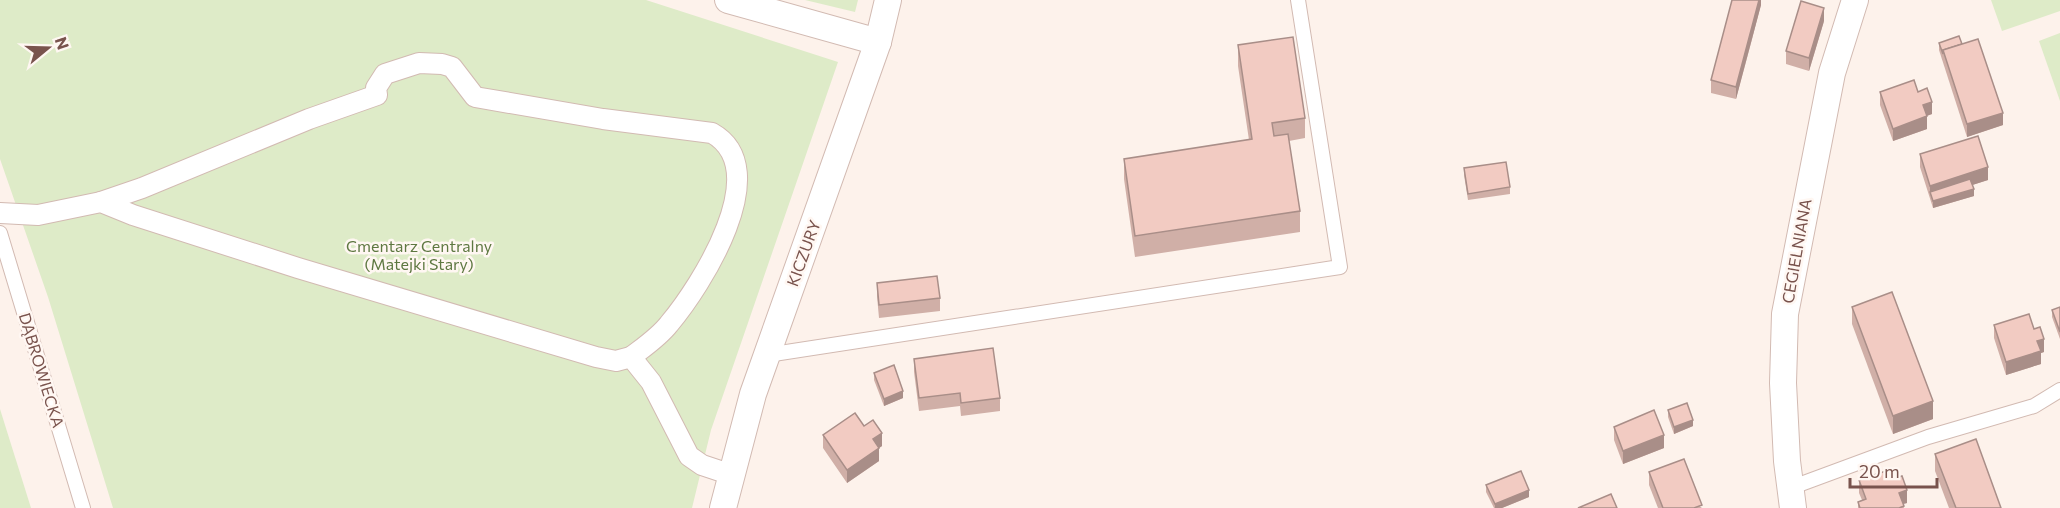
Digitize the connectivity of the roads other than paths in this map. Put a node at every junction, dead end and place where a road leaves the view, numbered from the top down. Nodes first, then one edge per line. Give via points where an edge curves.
1 (728, 0) edge
2 (888, 0) edge
3 (1298, 0) edge
4 (1855, 0) edge
5 (878, 42) junction
6 (101, 202) junction
7 (0, 213) edge
8 (0, 233) edge
9 (767, 355) junction
10 (631, 357) junction
11 (2060, 390) edge
12 (732, 475) junction
13 (1792, 498) edge
14 (83, 508) edge
15 (723, 508) edge

1 - 5 street
2 - 5 street, KICZURY
3 - 9 lane via 1340,267
4 - 13 street, CEGIELNIANA via 1830,84 1785,314 1783,383
5 - 9 street, KICZURY
6 - 7 street via 38,215
6 - 10 street via 298,268 587,354 616,361
6 - 10 street via 377,95 376,88 386,74 429,62 452,67 475,97 712,133 729,148 737,170 726,228 689,298 668,326
8 - 14 lane, DĄBROWIECKA
9 - 12 street, KICZURY
10 - 12 street via 651,382 688,456
11 - 13 lane via 2034,406 1928,437
12 - 15 street, KICZURY

